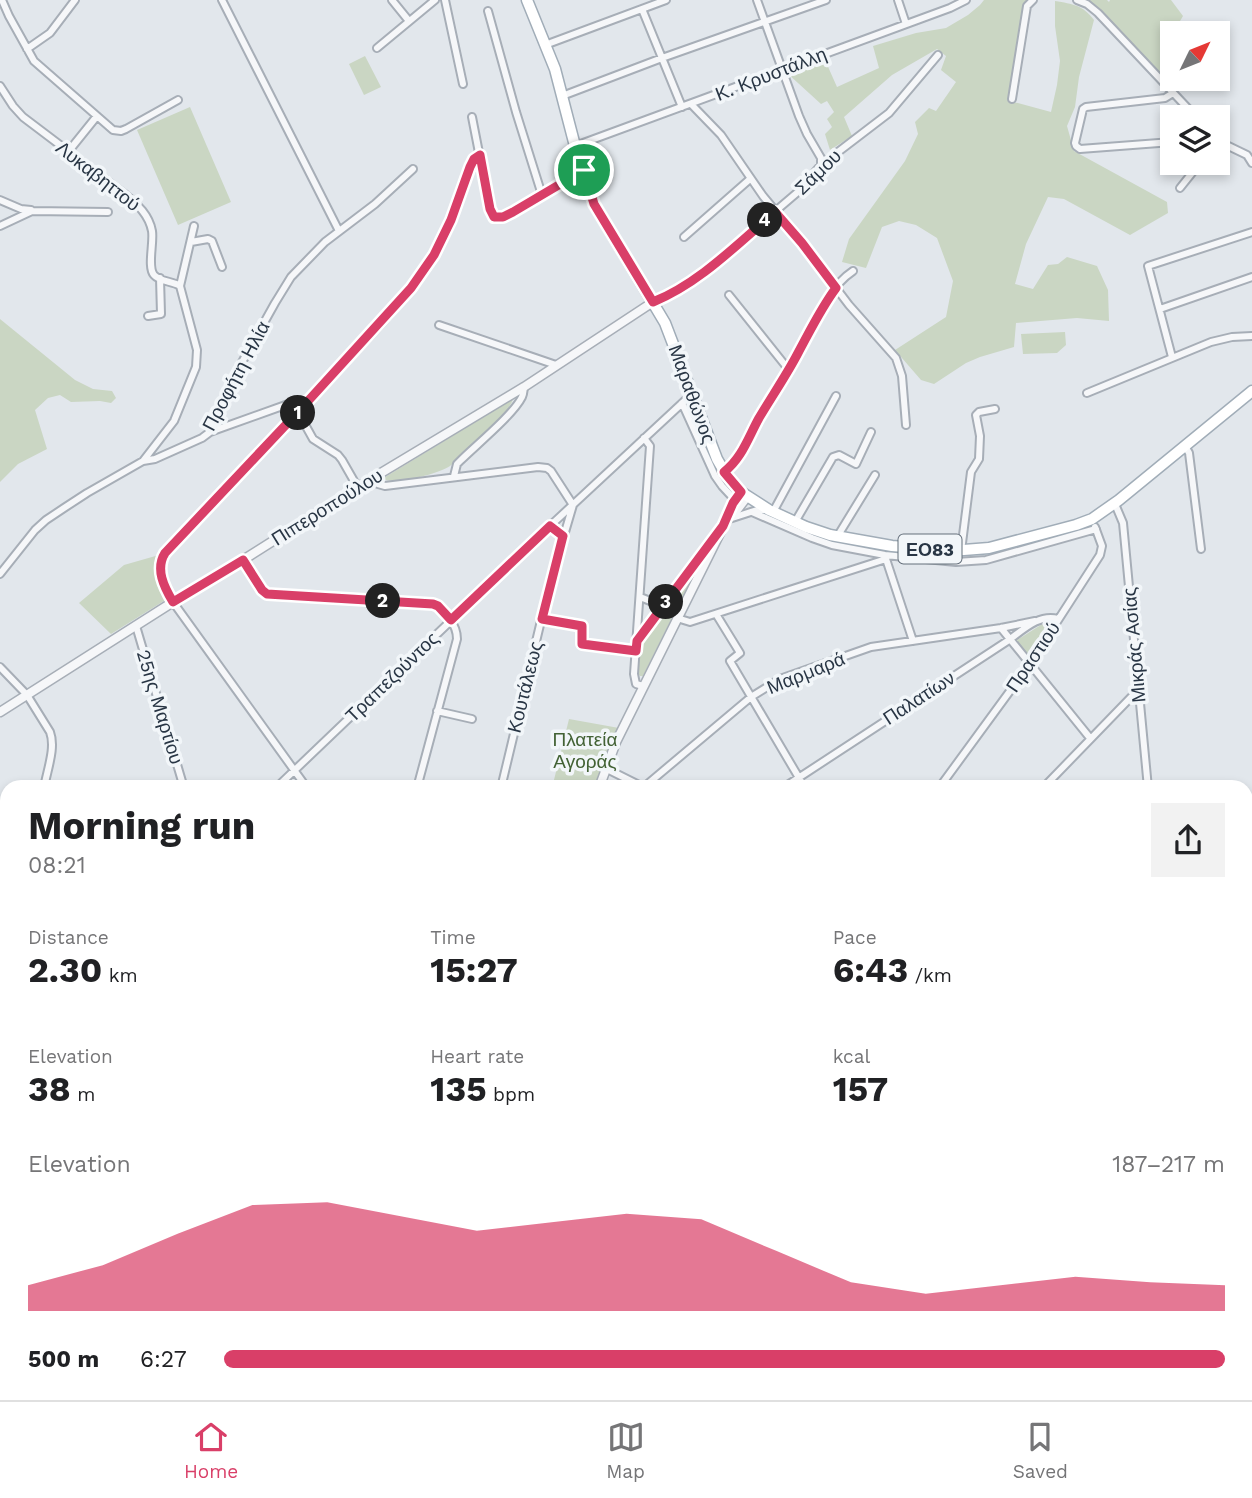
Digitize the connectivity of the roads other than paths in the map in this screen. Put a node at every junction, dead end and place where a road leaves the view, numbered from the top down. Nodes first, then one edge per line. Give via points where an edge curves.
1 (2, 0) edge
2 (75, 0) edge
3 (222, 0) edge
4 (392, 0) edge
5 (435, 0) edge
6 (445, 0) edge
7 (527, 0) edge
8 (666, 0) edge
9 (757, 0) edge
10 (826, 0) edge
11 (898, 0) edge
12 (967, 0) edge
13 (1033, 0) edge
14 (1077, 0) edge
15 (642, 9) junction
16 (488, 11) dead end
17 (409, 21) junction
18 (765, 21) junction
19 (906, 24) junction
20 (545, 45) junction
21 (377, 48) dead end
22 (27, 49) junction
23 (938, 55) dead end
24 (662, 58) junction
25 (782, 69) junction
26 (463, 84) dead end
27 (0, 86) edge
28 (1173, 93) junction
29 (562, 96) junction
30 (1012, 99) dead end
31 (178, 100) dead end
32 (691, 104) junction
33 (1184, 105) edge
34 (682, 107) junction
35 (97, 116) junction
36 (472, 117) dead end
37 (1160, 143) edge
38 (575, 146) junction
39 (1230, 147) edge
40 (68, 152) junction
41 (480, 155) junction
42 (1252, 163) edge
43 (821, 165) junction
44 (413, 169) dead end
45 (584, 170) junction
46 (1190, 175) edge
47 (750, 179) junction
48 (1180, 188) dead end
49 (542, 195) junction
50 (0, 200) edge
51 (32, 211) junction
52 (108, 212) dead end
53 (775, 212) junction
54 (0, 226) edge
55 (194, 226) dead end
56 (339, 231) junction
57 (1252, 232) edge
58 (684, 237) dead end
59 (191, 242) junction
60 (222, 267) dead end
61 (853, 271) dead end
62 (1252, 276) edge
63 (160, 278) junction
64 (180, 286) junction
65 (836, 288) junction
66 (729, 295) dead end
67 (653, 302) junction
68 (1160, 309) junction
69 (148, 316) dead end
70 (439, 325) dead end
71 (1252, 336) edge
72 (1172, 357) junction
73 (556, 365) junction
74 (789, 370) junction
75 (524, 387) junction
76 (1252, 391) edge
77 (1087, 393) dead end
78 (691, 394) junction
79 (836, 396) dead end
80 (682, 403) junction
81 (300, 409) junction
82 (995, 409) dead end
83 (906, 425) dead end
84 (210, 432) junction
85 (872, 432) dead end
86 (644, 438) junction
87 (1185, 446) junction
88 (143, 461) junction
89 (724, 472) junction
90 (875, 475) dead end
91 (454, 476) junction
92 (371, 480) junction
93 (358, 488) junction
94 (741, 496) junction
95 (1115, 504) junction
96 (573, 505) junction
97 (771, 511) junction
98 (752, 512) junction
99 (726, 520) junction
100 (795, 522) junction
101 (1094, 524) junction
102 (550, 526) junction
103 (563, 536) junction
104 (837, 537) junction
105 (1200, 548) dead end
106 (961, 551) junction
107 (886, 557) junction
108 (243, 560) junction
109 (0, 574) edge
110 (640, 597) junction
111 (173, 602) junction
112 (663, 606) junction
113 (716, 614) junction
114 (677, 618) junction
115 (542, 619) junction
116 (1058, 619) junction
117 (451, 620) junction
118 (1035, 621) junction
119 (135, 626) junction
120 (1000, 628) junction
121 (914, 640) junction
122 (1009, 640) junction
123 (637, 641) junction
124 (636, 651) junction
125 (1029, 665) junction
126 (0, 667) edge
127 (643, 686) junction
128 (1138, 690) junction
129 (27, 695) junction
130 (751, 697) junction
131 (1126, 703) junction
132 (1139, 705) junction
133 (437, 711) junction
134 (0, 712) edge
135 (472, 719) dead end
136 (1090, 738) junction
137 (605, 768) junction
138 (295, 770) junction
139 (799, 777) junction
140 (46, 780) edge
141 (182, 780) edge
142 (284, 780) edge
143 (302, 780) edge
144 (419, 780) edge
145 (503, 780) edge
146 (601, 780) edge
147 (630, 780) edge
148 (652, 780) edge
149 (795, 780) edge
150 (801, 780) edge
151 (945, 780) edge
152 (1051, 780) edge
153 (1146, 780) edge

1 - 22 street
2 - 22 street via 50,33
3 - 56 street
4 - 17 street
5 - 17 street
6 - 26 street
7 - 20 main road, Μαραθώνος / ΕΟ83
8 - 15 street
9 - 18 street
10 - 18 street
11 - 19 street
12 - 19 street, Κ. Κρυστάλλη
13 - 30 street via 1028,4
14 - 28 street via 1098,13
15 - 20 street
15 - 24 street
16 - 49 street
17 - 21 street
18 - 24 street
18 - 25 street
19 - 25 street, Κ. Κρυστάλλη
20 - 29 main road, Μαραθώνος / ΕΟ83
22 - 35 street
23 - 43 street, Σάμου via 889,113
24 - 29 street
24 - 34 street
25 - 32 street, Κ. Κρυστάλλη
25 - 43 street
27 - 40 street, Λυκαβηττού via 23,117
28 - 33 street
28 - 37 street via 1165,98 1086,107 1075,143 1080,149
29 - 38 main road, Μαραθώνος / ΕΟ83
31 - 35 street via 121,131
32 - 34 street, Κ. Κρυστάλλη
32 - 47 street via 721,135
34 - 38 street, Κ. Κρυστάλλη
35 - 40 street
36 - 41 street
38 - 45 main road, Μαραθώνος / ΕΟ83
39 - 42 street via 1247,155
40 - 63 street, Λυκαβηττού via 144,212 152,232 152,273
41 - 49 street via 494,217 503,217
41 - 81 street via 470,167 434,255 411,288
43 - 53 street, Σάμου
44 - 56 street, Προφήτη Ηλία
45 - 49 street
45 - 67 main road, Μαραθώνος / ΕΟ83 via 594,204
46 - 48 street
47 - 53 street
47 - 58 street
50 - 51 street
51 - 52 street
51 - 54 street
53 - 65 street
53 - 67 street, Σάμου via 696,279
55 - 59 street
56 - 84 street, Προφήτη Ηλία via 281,292
57 - 68 street via 1148,266
59 - 60 street via 212,241
59 - 64 street
61 - 65 street
62 - 68 street
63 - 64 street
63 - 69 street via 161,314
64 - 88 street via 197,351 196,367 174,421
65 - 74 street
65 - 83 street via 897,360
66 - 74 street
67 - 73 street, Πιπεροπούλου
67 - 78 main road, Μαραθώνος / ΕΟ83
68 - 72 street
70 - 73 street
71 - 72 street via 1221,339
72 - 77 street
73 - 75 street, Πιπεροπούλου
74 - 89 street via 740,456
75 - 91 street via 520,400 457,464
75 - 92 street, Πιπεροπούλου
76 - 87 main road, Μαραθώνος / ΕΟ83
78 - 80 street, Τραπεζούντος
78 - 89 main road, Μαραθώνος / ΕΟ83
79 - 97 street
80 - 86 street, Τραπεζούντος
80 - 94 street via 719,483
81 - 84 street via 291,403
81 - 93 street via 313,439 338,455
81 - 111 street via 165,553 161,572
82 - 106 street via 976,415 979,459 971,472
84 - 88 street, Προφήτη Ηλία
85 - 100 street via 856,464 836,454 833,457
86 - 96 street, Τραπεζούντος
86 - 110 street via 650,446
87 - 95 main road, Μαραθώνος / ΕΟ83
87 - 105 street
88 - 109 street, Προφήτη Ηλία via 46,520
89 - 94 main road, Μαραθώνος / ΕΟ83
90 - 104 street
91 - 92 street via 385,486
91 - 96 street via 547,468
92 - 93 street, Πιπεροπούλου
93 - 108 street, Πιπεροπούλου
94 - 97 main road, Μαραθώνος / ΕΟ83
94 - 99 street via 737,510
95 - 101 main road, Μαραθώνος / ΕΟ83
95 - 128 street, Μικράς Ασίας via 1123,523
96 - 102 street, Τραπεζούντος
96 - 103 street, Κουτάλεως
97 - 98 street
97 - 100 main road, Μαραθώνος / ΕΟ83
98 - 99 street
98 - 107 street via 832,545
99 - 112 street
99 - 114 street
100 - 104 main road, Μαραθώνος / ΕΟ83
101 - 106 main road, Μαραθώνος / ΕΟ83
101 - 107 street via 986,560
101 - 116 street, Πραστιού via 1102,546 1100,555
102 - 103 street
102 - 117 street, Τραπεζούντος
103 - 115 street, Κουτάλεως
104 - 106 main road, Μαραθώνος / ΕΟ83
107 - 113 street
107 - 121 street
108 - 111 street, Πιπεροπούλου
108 - 117 street via 267,594 433,604
110 - 112 street
110 - 123 street
111 - 119 street, Πιπεροπούλου
111 - 138 street
112 - 123 street
113 - 114 street via 690,622
113 - 130 street via 740,653 730,660
114 - 127 street
115 - 124 street via 582,626 582,644
115 - 145 street, Κουτάλεως
116 - 118 street
116 - 125 street, Πραστιού
117 - 133 street via 457,639
117 - 138 street, Τραπεζούντος
118 - 120 street, Μαρμαρά
118 - 122 street, Παλατίων
119 - 129 street, Πιπεροπούλου
119 - 141 street, 25ης Μαρτίου
120 - 121 street, Μαρμαρά
120 - 122 street
121 - 130 street, Μαρμαρά via 871,647 780,680
122 - 125 street
122 - 139 street, Παλατίων
123 - 124 street
124 - 127 street via 636,684
125 - 136 street
125 - 151 street, Πραστιού
126 - 129 street
127 - 137 street
128 - 131 street
128 - 132 street, Μικράς Ασίας
129 - 134 street, Πιπεροπούλου
129 - 140 street via 52,738
130 - 139 street
130 - 148 street, Μαρμαρά
131 - 132 street
131 - 136 street
132 - 153 street, Μικράς Ασίας
133 - 135 street
133 - 144 street
136 - 152 street
137 - 146 street
137 - 147 street
138 - 142 street, Τραπεζούντος
138 - 143 street
139 - 149 street, Παλατίων
139 - 150 street

